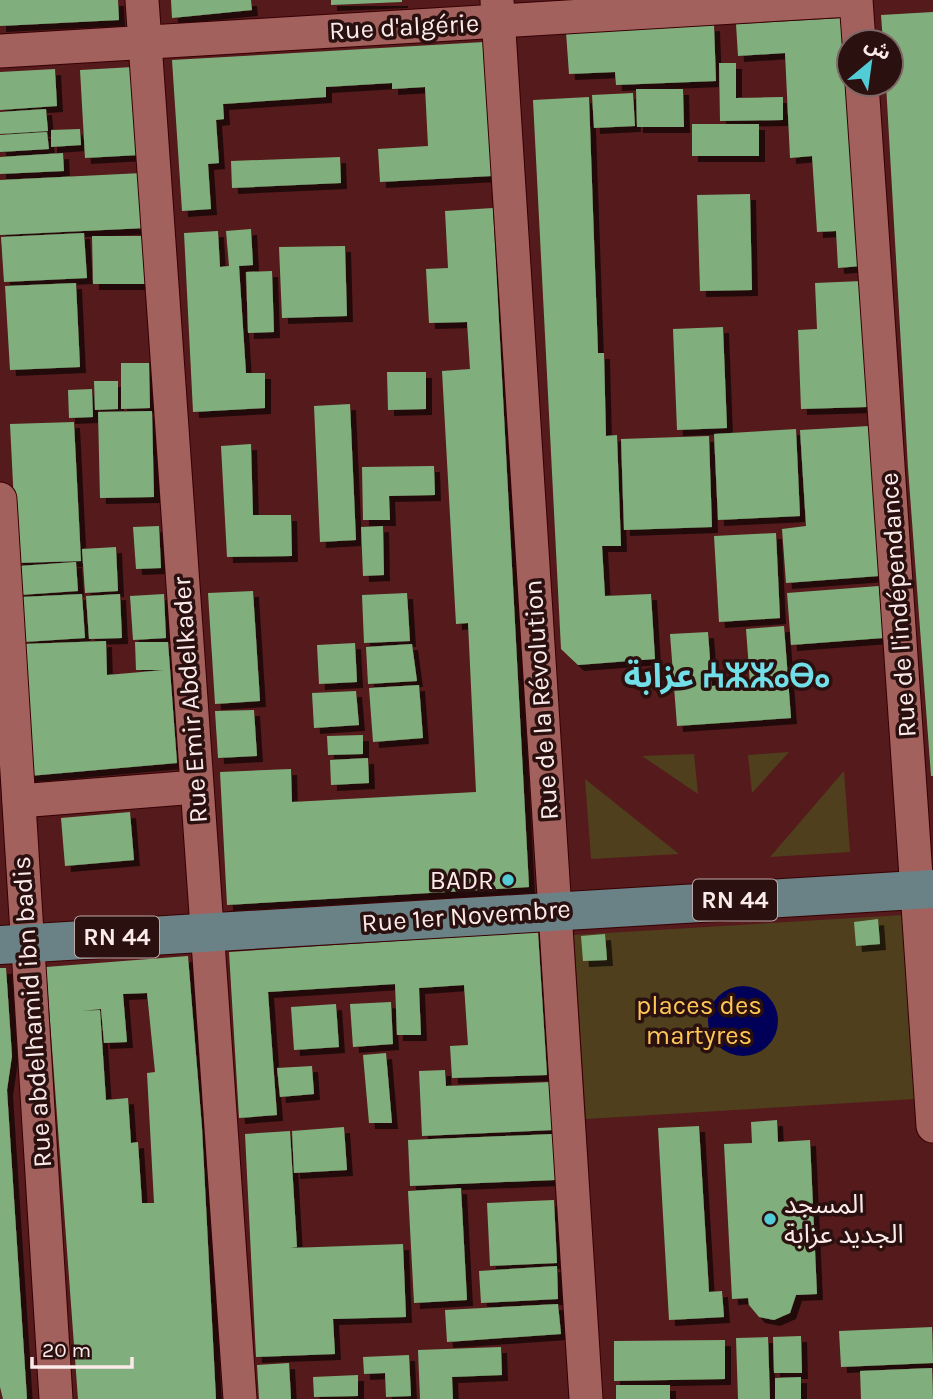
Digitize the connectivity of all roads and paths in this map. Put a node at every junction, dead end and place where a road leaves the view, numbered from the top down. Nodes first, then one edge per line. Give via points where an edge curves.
1 (142, 0) edge
2 (850, 0) edge
3 (856, 0) edge
4 (498, 11) edge
5 (858, 28) edge
6 (145, 43) junction
7 (0, 51) edge
8 (863, 98) edge
9 (0, 499) edge
10 (196, 787) junction
11 (19, 801) junction
12 (925, 889) edge
13 (554, 911) junction
14 (206, 933) junction
15 (14, 944) edge
16 (933, 1126) edge
17 (56, 1399) edge
18 (240, 1399) edge
19 (586, 1399) edge

1 - 6 street, Rue Emir Abdelkader
2 - 4 street, Rue d'algérie
3 - 5 street
4 - 6 street, Rue d'algérie
4 - 13 street, Rue de la Révolution
6 - 7 street, Rue d'algérie
6 - 10 street, Rue Emir Abdelkader
8 - 12 street, Rue de l'indépendance
9 - 11 street, Rue abdelhamid ibn badis
10 - 11 street
10 - 14 street, Rue Emir Abdelkader
11 - 15 street, Rue abdelhamid ibn badis
12 - 13 main road, Rue 1er Novembre / RN 44
12 - 16 street, Rue de l'indépendance
13 - 14 main road, Rue 1er Novembre / RN 44
13 - 19 street, Rue de la Révolution
14 - 15 main road, Rue 1er Novembre / RN 44
14 - 18 street, Rue Emir Abdelkader
15 - 17 street, Rue abdelhamid ibn badis

